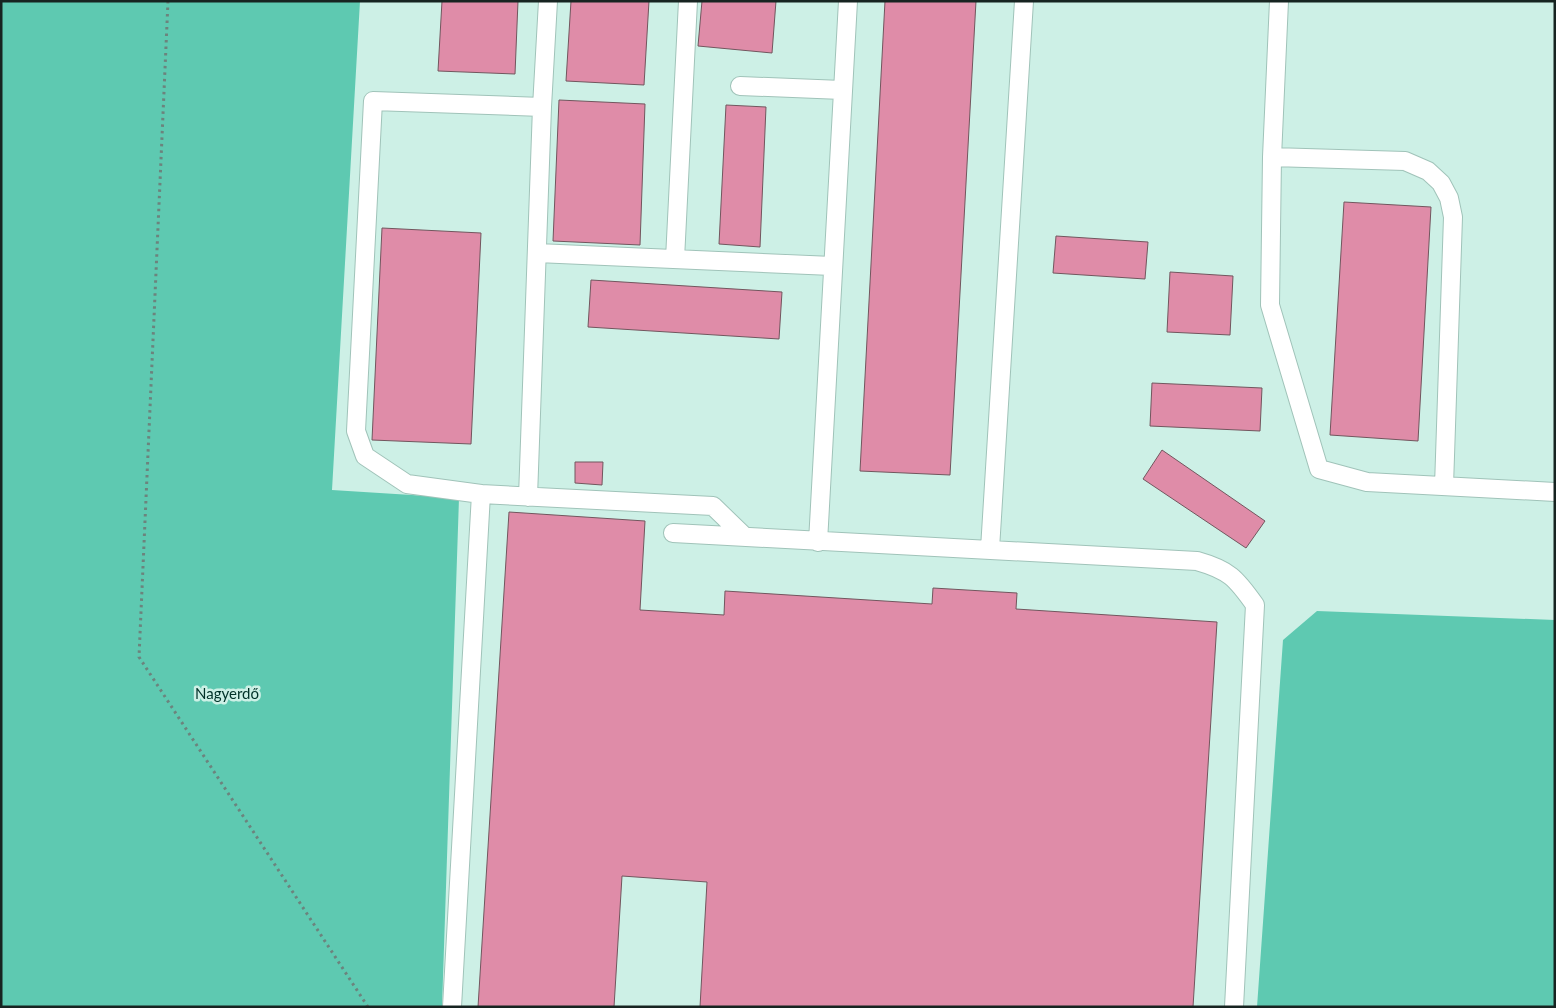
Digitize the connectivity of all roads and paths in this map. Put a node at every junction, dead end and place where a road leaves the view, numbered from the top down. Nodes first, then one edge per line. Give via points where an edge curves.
1 (168, 1) edge
2 (548, 1) edge
3 (688, 1) edge
4 (848, 1) edge
5 (1024, 1) edge
6 (1279, 1) edge
7 (740, 86) dead end
8 (842, 90) junction
9 (542, 107) junction
10 (1272, 157) junction
11 (537, 253) junction
12 (676, 259) junction
13 (832, 266) junction
14 (1444, 486) junction
15 (1555, 492) edge
16 (481, 494) junction
17 (528, 498) junction
18 (673, 533) dead end
19 (744, 537) junction
20 (818, 542) junction
21 (990, 549) junction
22 (368, 1007) edge
23 (452, 1007) edge
24 (1234, 1007) edge

1 - 22 path via 139,658
2 - 9 lane
3 - 12 lane
4 - 8 lane
5 - 21 lane
6 - 10 lane
7 - 8 lane
8 - 13 lane
9 - 11 lane
9 - 16 lane via 373,101 356,431 365,456 407,484
10 - 14 lane via 1270,305 1319,469 1367,482
10 - 14 lane via 1405,161 1428,171 1441,183 1449,198 1454,217
11 - 12 lane
11 - 17 lane
12 - 13 lane
13 - 20 lane
14 - 15 lane
16 - 17 lane
16 - 23 lane
17 - 19 lane via 713,506
18 - 19 lane
19 - 20 lane
20 - 21 lane
21 - 24 lane via 1197,561 1218,567 1237,580 1255,605

